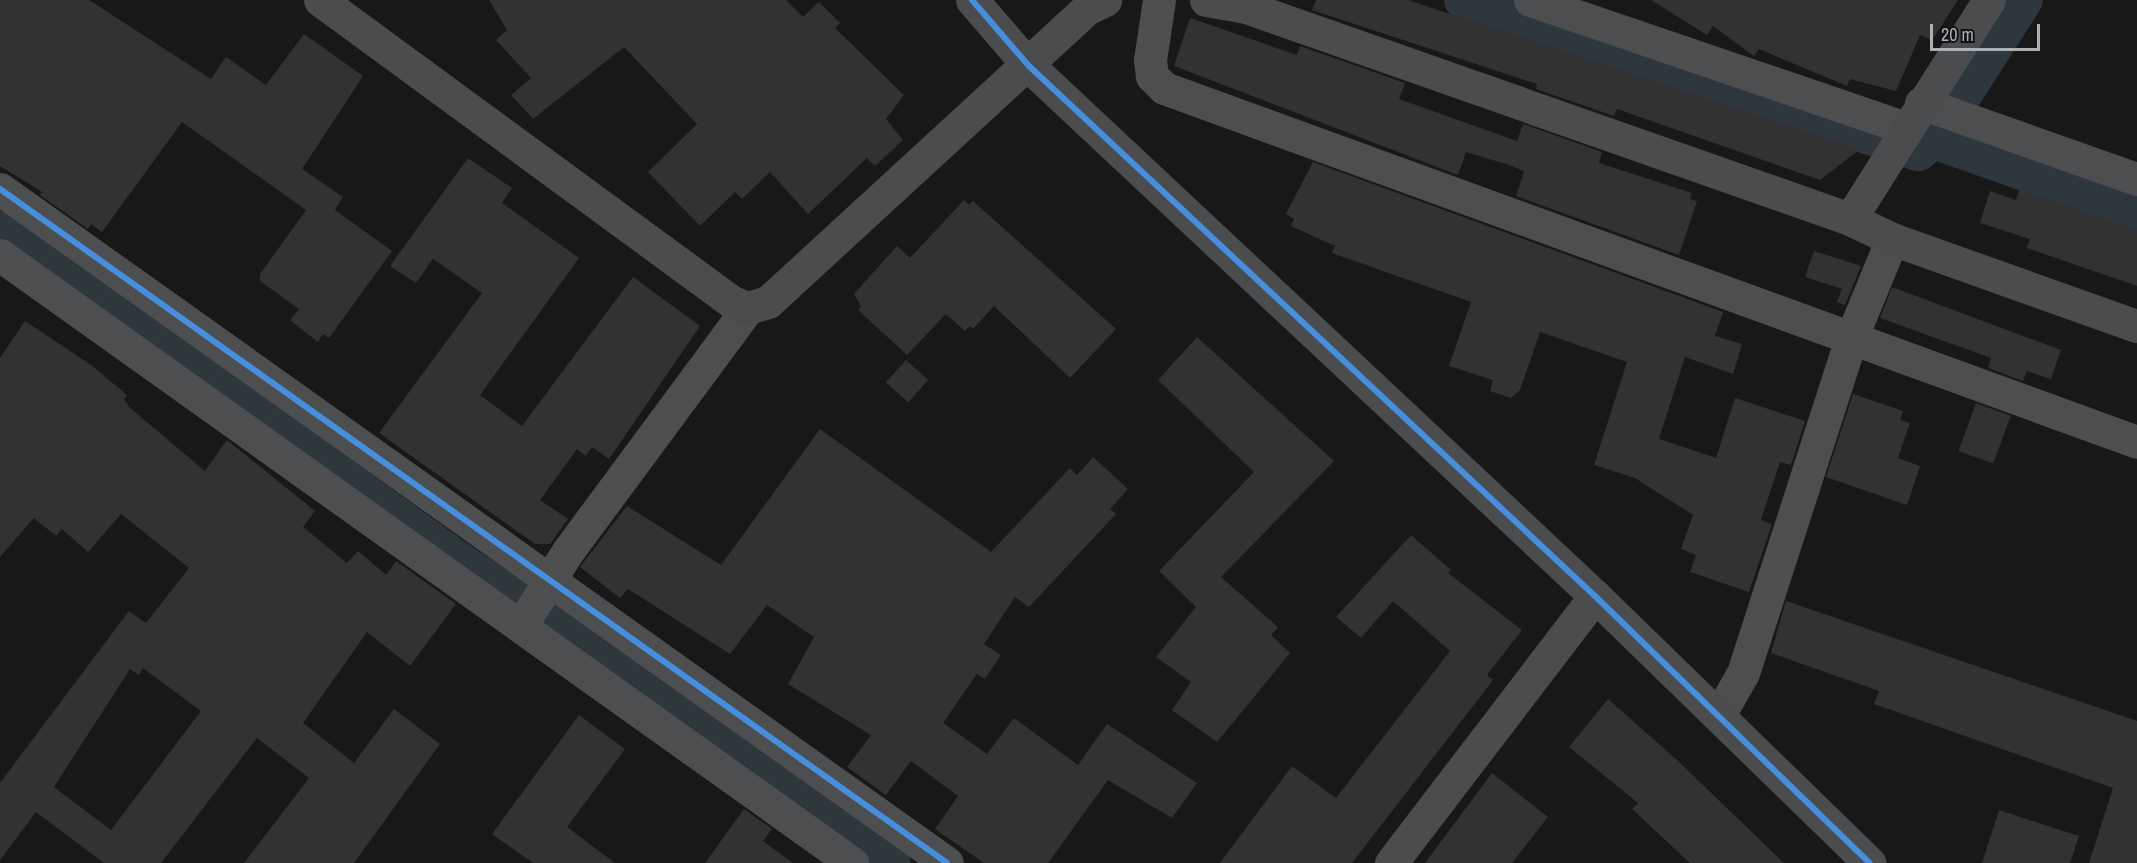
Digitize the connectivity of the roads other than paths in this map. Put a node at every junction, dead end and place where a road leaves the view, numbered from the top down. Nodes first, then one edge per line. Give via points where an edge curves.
1 (320, 0) edge
2 (972, 0) edge
3 (1105, 0) edge
4 (1159, 0) edge
5 (1206, 0) edge
6 (1530, 0) edge
7 (1989, 0) edge
8 (1029, 66) junction
9 (1913, 115) junction
10 (2137, 179) edge
11 (0, 189) edge
12 (1850, 219) junction
13 (1892, 238) junction
14 (0, 255) edge
15 (748, 308) junction
16 (2137, 326) edge
17 (1852, 336) junction
18 (2137, 442) edge
19 (1595, 596) junction
20 (536, 604) junction
21 (1719, 715) junction
22 (852, 863) edge
23 (947, 863) edge
24 (1390, 863) edge
25 (1870, 863) edge

1 - 15 street via 732,302
2 - 8 street
3 - 8 street via 1088,8
4 - 17 street via 1150,60 1152,75 1164,88
5 - 12 street via 1246,7
6 - 9 street
7 - 9 street
8 - 15 street via 768,302
8 - 19 street
9 - 10 street
9 - 12 street
11 - 20 street
12 - 13 street
13 - 16 street
13 - 17 street
14 - 20 street
15 - 20 street
17 - 18 street
17 - 21 street via 1743,673
19 - 21 street
19 - 24 street
20 - 22 street
20 - 23 street
21 - 25 street

